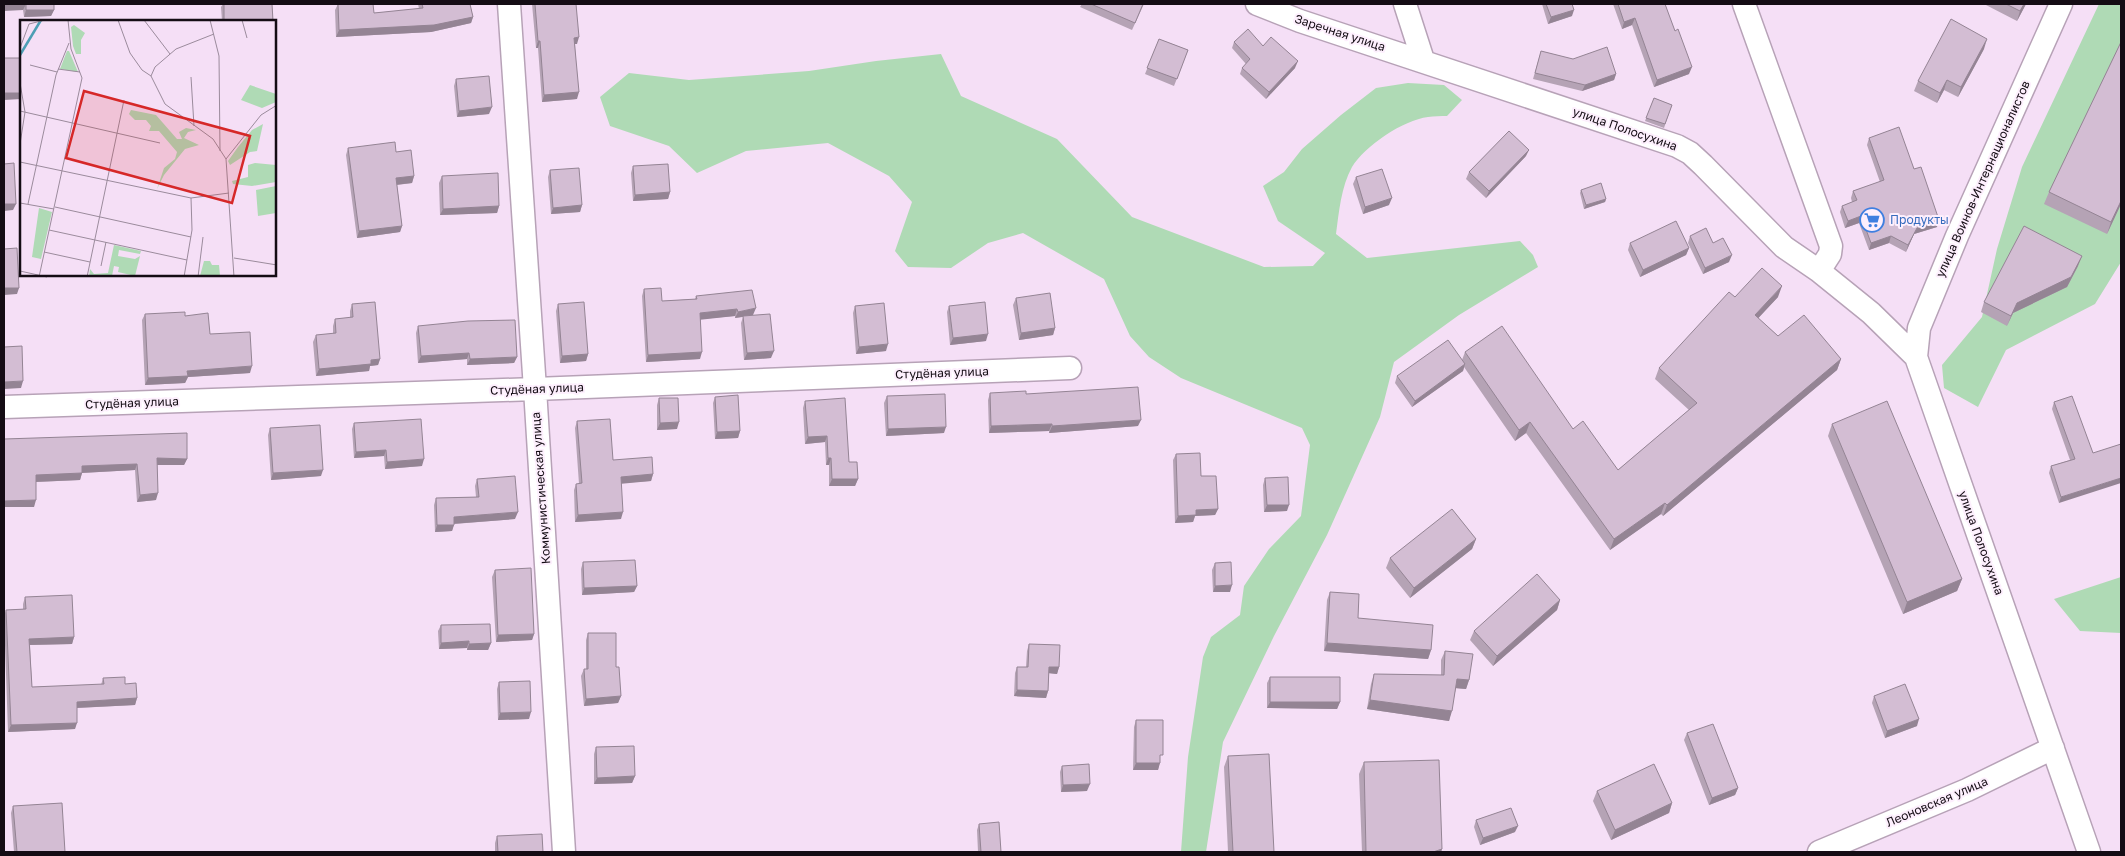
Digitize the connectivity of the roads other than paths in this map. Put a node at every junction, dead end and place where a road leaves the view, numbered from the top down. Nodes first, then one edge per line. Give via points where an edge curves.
1 (509, 4) edge
2 (1257, 4) edge
3 (1405, 4) edge
4 (1744, 4) edge
5 (2061, 4) edge
6 (1423, 60) junction
7 (1819, 271) junction
8 (1916, 357) junction
9 (1070, 368) dead end
10 (535, 389) junction
11 (4, 407) edge
12 (2053, 748) junction
13 (564, 852) edge
14 (1819, 852) edge
15 (2089, 852) edge

1 - 10 street, Коммунистическая улица
2 - 6 street, Заречная улица
3 - 6 street
4 - 7 street via 1831,246 1830,254
5 - 8 street, улица Воинов-Интернационалистов via 1919,328
6 - 7 street, улица Полосухина via 1678,146 1690,153 1784,247
7 - 8 street, улица Полосухина via 1889,329
8 - 12 street, улица Полосухина
9 - 10 street, Студёная улица
10 - 11 street, Студёная улица
10 - 13 street, Коммунистическая улица
12 - 14 street, Леоновская улица via 1967,790
12 - 15 street, улица Полосухина

